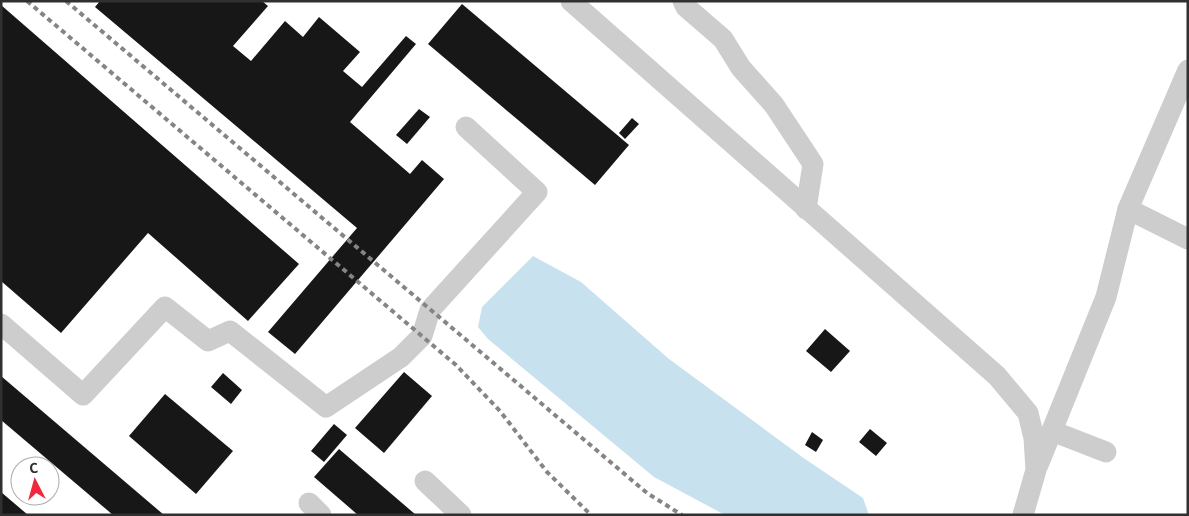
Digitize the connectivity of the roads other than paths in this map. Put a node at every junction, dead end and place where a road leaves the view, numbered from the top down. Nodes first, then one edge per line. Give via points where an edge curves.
1 (571, 1) edge
2 (683, 1) edge
3 (1188, 70) edge
4 (466, 127) dead end
5 (806, 209) junction
6 (1128, 209) junction
7 (1188, 239) edge
8 (1, 324) edge
9 (1052, 431) junction
10 (1106, 452) dead end
11 (1036, 470) junction
12 (425, 481) dead end
13 (461, 515) edge
14 (1023, 515) edge

1 - 5 lane
2 - 5 lane via 686,8 723,39 742,68 774,104 813,164
3 - 6 lane
4 - 8 lane via 537,192 430,310 422,336 401,357 326,407 230,331 208,342 166,307 83,394
5 - 11 lane via 998,376 1028,414 1034,438
6 - 7 lane
6 - 9 lane via 1106,297
9 - 10 lane
9 - 11 lane
11 - 14 lane
12 - 13 lane

